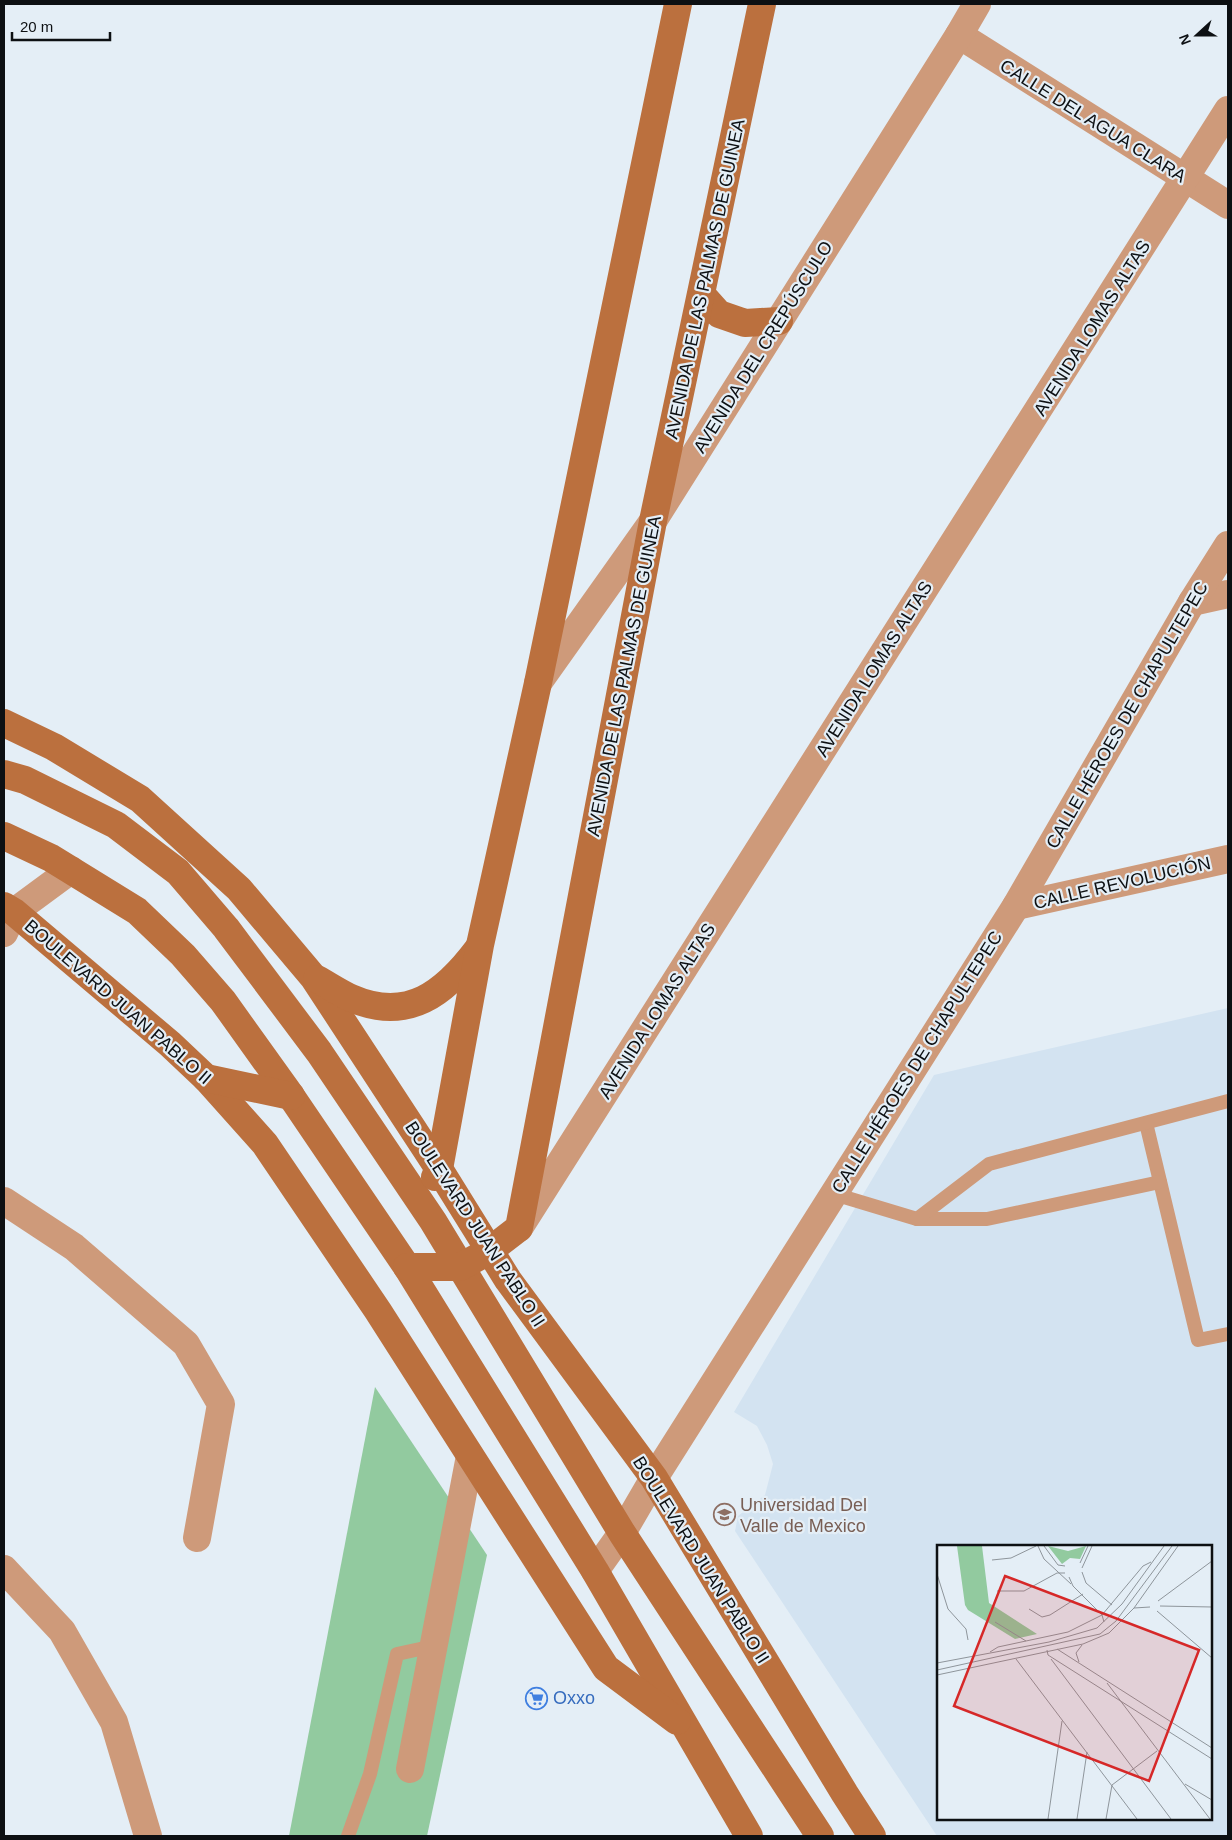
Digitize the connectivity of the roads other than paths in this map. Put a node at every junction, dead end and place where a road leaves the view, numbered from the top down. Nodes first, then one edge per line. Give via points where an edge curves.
1 (678, 4) edge
2 (762, 4) edge
3 (977, 4) edge
4 (959, 35) junction
5 (1228, 110) edge
6 (1186, 180) junction
7 (1228, 205) edge
8 (702, 295) junction
9 (779, 321) junction
10 (653, 522) junction
11 (1228, 545) edge
12 (1228, 594) edge
13 (1192, 602) junction
14 (538, 683) junction
15 (4, 723) edge
16 (4, 774) edge
17 (4, 836) edge
18 (1228, 859) edge
19 (71, 870) junction
20 (1016, 906) junction
21 (7, 917) edge
22 (480, 945) junction
23 (314, 978) junction
24 (206, 1078) junction
25 (291, 1096) junction
26 (1228, 1102) edge
27 (1146, 1123) junction
28 (440, 1169) junction
29 (1160, 1182) junction
30 (834, 1194) junction
31 (416, 1196) junction
32 (4, 1201) edge
33 (916, 1219) junction
34 (519, 1228) junction
35 (489, 1251) junction
36 (407, 1267) junction
37 (460, 1267) junction
38 (1228, 1334) edge
39 (470, 1456) junction
40 (654, 1478) junction
41 (622, 1533) junction
42 (197, 1538) dead end
43 (4, 1569) edge
44 (595, 1571) junction
45 (434, 1646) junction
46 (686, 1728) junction
47 (410, 1769) dead end
48 (845, 1794) junction
49 (148, 1836) edge
50 (348, 1836) edge
51 (750, 1836) edge
52 (820, 1836) edge
53 (847, 1836) edge
54 (872, 1836) edge

1 - 14 street
2 - 8 street, AVENIDA DE LAS PALMAS DE GUINEA
3 - 4 street, AVENIDA DEL CREPÚSCULO
4 - 6 street, CALLE DEL AGUA CLARA
4 - 9 street, AVENIDA DEL CREPÚSCULO
5 - 6 street, AVENIDA LOMAS ALTAS
6 - 7 street, CALLE DEL AGUA CLARA
6 - 34 street, AVENIDA LOMAS ALTAS
8 - 9 street via 719,314 745,323
8 - 10 street, AVENIDA DE LAS PALMAS DE GUINEA
9 - 10 street, AVENIDA DEL CREPÚSCULO
10 - 14 street, AVENIDA DEL CREPÚSCULO
10 - 34 street, AVENIDA DE LAS PALMAS DE GUINEA
11 - 13 street, CALLE HÉROES DE CHAPULTEPEC
12 - 13 street
13 - 20 street, CALLE HÉROES DE CHAPULTEPEC
14 - 22 street
15 - 23 street, BOULEVARD JUAN PABLO II via 54,747 140,799 239,889
16 - 31 street, BOULEVARD JUAN PABLO II via 25,780 116,825 178,872 226,928 314,1044
17 - 19 street, BOULEVARD JUAN PABLO II
18 - 20 street, CALLE REVOLUCIÓN
19 - 21 street
19 - 25 street, BOULEVARD JUAN PABLO II via 137,911 183,955 223,1001
20 - 30 street, CALLE HÉROES DE CHAPULTEPEC
21 - 24 street, BOULEVARD JUAN PABLO II via 170,1044
22 - 23 street via 463,969 440,991 410,1006 380,1007 352,998
22 - 28 street
23 - 28 street, BOULEVARD JUAN PABLO II
24 - 25 street
24 - 39 street, BOULEVARD JUAN PABLO II via 265,1144 378,1311
25 - 36 street, BOULEVARD JUAN PABLO II
26 - 27 lane
27 - 29 lane
27 - 33 lane via 989,1164
28 - 31 street
28 - 35 street, BOULEVARD JUAN PABLO II
29 - 33 lane via 987,1219
29 - 38 lane via 1198,1340
30 - 33 lane
30 - 40 street, CALLE HÉROES DE CHAPULTEPEC
31 - 37 street, BOULEVARD JUAN PABLO II
32 - 42 street via 74,1247 186,1344 222,1404
34 - 35 street
35 - 37 street
35 - 40 street, BOULEVARD JUAN PABLO II
36 - 37 street
36 - 44 street, BOULEVARD JUAN PABLO II
37 - 41 street, BOULEVARD JUAN PABLO II
39 - 45 street
39 - 46 street, BOULEVARD JUAN PABLO II via 606,1668
40 - 41 street, CALLE HÉROES DE CHAPULTEPEC
40 - 48 street, BOULEVARD JUAN PABLO II
41 - 44 street, CALLE HÉROES DE CHAPULTEPEC
41 - 52 street, BOULEVARD JUAN PABLO II
43 - 49 street via 62,1631 114,1722
44 - 46 street, BOULEVARD JUAN PABLO II
45 - 47 street
45 - 50 lane via 397,1654 370,1774
46 - 51 street, BOULEVARD JUAN PABLO II
48 - 53 street
48 - 54 street, BOULEVARD JUAN PABLO II

